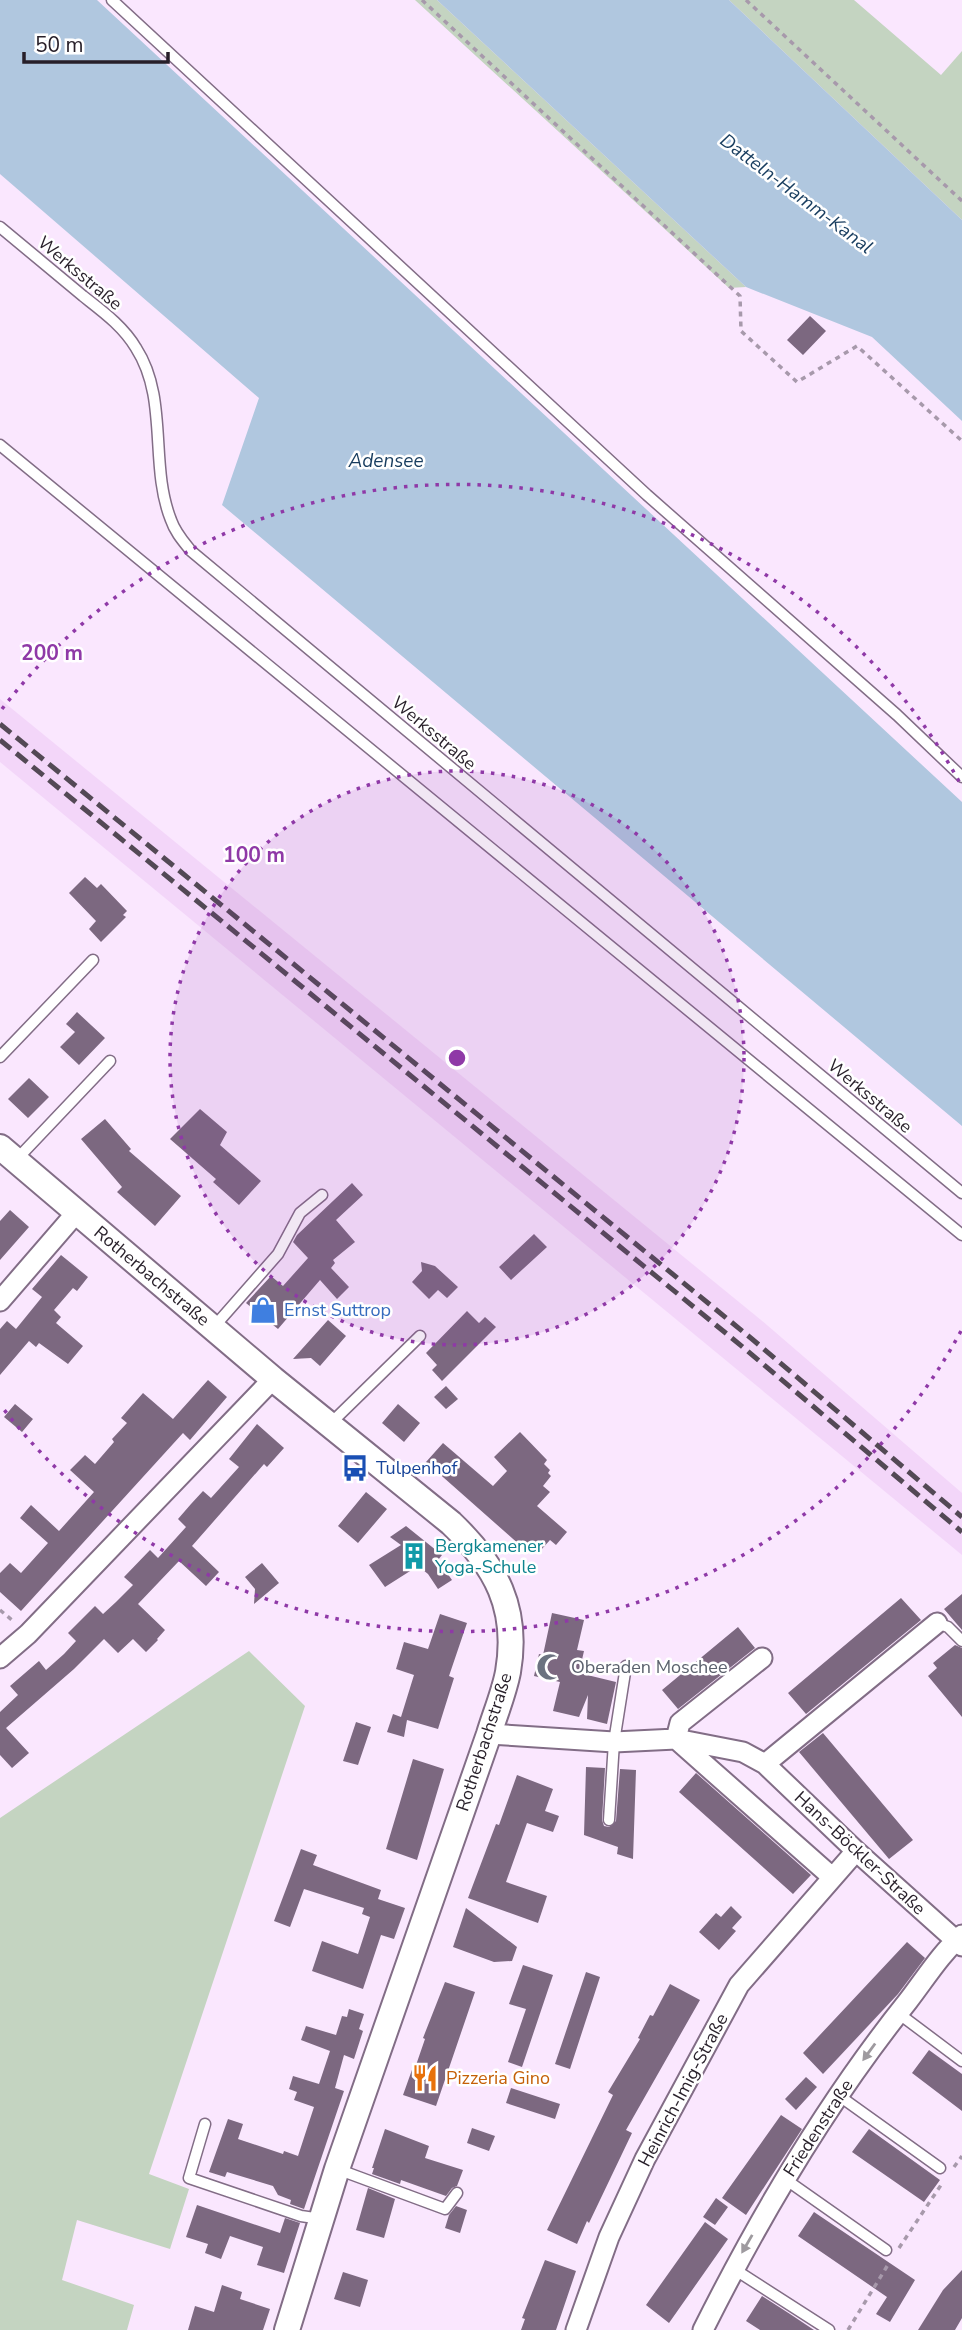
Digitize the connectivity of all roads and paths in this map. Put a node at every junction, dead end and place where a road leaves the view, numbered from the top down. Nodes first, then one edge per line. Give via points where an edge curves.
1 (112, 0) edge
2 (422, 0) edge
3 (746, 0) edge
4 (962, 201) edge
5 (0, 227) edge
6 (962, 441) edge
7 (0, 445) edge
8 (962, 777) edge
9 (93, 960) dead end
10 (0, 1057) edge
11 (110, 1061) dead end
12 (8, 1153) edge
13 (962, 1193) edge
14 (322, 1195) dead end
15 (77, 1212) junction
16 (962, 1235) edge
17 (0, 1301) edge
18 (213, 1328) junction
19 (420, 1336) dead end
20 (273, 1379) junction
21 (330, 1424) junction
22 (937, 1623) joint
23 (962, 1641) edge
24 (0, 1658) edge
25 (762, 1658) dead end
26 (626, 1666) dead end
27 (489, 1734) junction
28 (676, 1739) junction
29 (614, 1742) junction
30 (765, 1764) junction
31 (609, 1820) dead end
32 (856, 1851) junction
33 (832, 1877) junction
34 (960, 1941) edge
35 (898, 2013) junction
36 (962, 2061) edge
37 (838, 2095) junction
38 (205, 2124) dead end
39 (962, 2156) edge
40 (940, 2168) dead end
41 (337, 2169) junction
42 (785, 2179) junction
43 (457, 2193) dead end
44 (321, 2219) junction
45 (887, 2250) dead end
46 (733, 2269) junction
47 (287, 2330) edge
48 (576, 2330) edge
49 (703, 2330) edge
50 (829, 2330) edge
51 (848, 2330) edge

1 - 8 lane via 647,495
2 - 6 path via 740,296 741,331 797,382 857,346
3 - 4 path
5 - 13 lane, Werksstraße via 118,325 137,348 155,404 165,502 171,522 191,551
7 - 16 lane
9 - 10 lane
11 - 12 lane
12 - 15 street, Rotherbachstraße
14 - 18 lane via 300,1213 278,1254
15 - 17 street
15 - 18 street, Rotherbachstraße
18 - 20 street, Rotherbachstraße
19 - 21 lane
20 - 21 street, Rotherbachstraße
20 - 24 street
21 - 27 street, Rotherbachstraße via 467,1539 499,1585 511,1648
22 - 23 lane
22 - 30 street
25 - 28 street via 680,1723
26 - 29 lane
27 - 29 street, Hans-Böckler-Straße
27 - 41 street, Rotherbachstraße
28 - 29 street, Hans-Böckler-Straße
28 - 30 street, Hans-Böckler-Straße via 743,1752
28 - 33 street
29 - 31 lane
30 - 32 street, Hans-Böckler-Straße
32 - 33 street, Heinrich-Imig-Straße
32 - 34 street, Hans-Böckler-Straße
33 - 48 street, Heinrich-Imig-Straße via 739,1985 645,2159 609,2237
34 - 35 street, Friedenstraße
35 - 36 lane
35 -> 37 street, Friedenstraße
37 - 40 lane
37 - 42 street, Friedenstraße
38 - 44 lane via 189,2178
39 - 51 path
41 - 43 lane via 445,2209
41 - 44 street, Rotherbachstraße
42 - 45 lane
42 -> 46 street, Friedenstraße
44 - 47 street, Rotherbachstraße
46 - 49 street, Friedenstraße
46 - 50 lane

